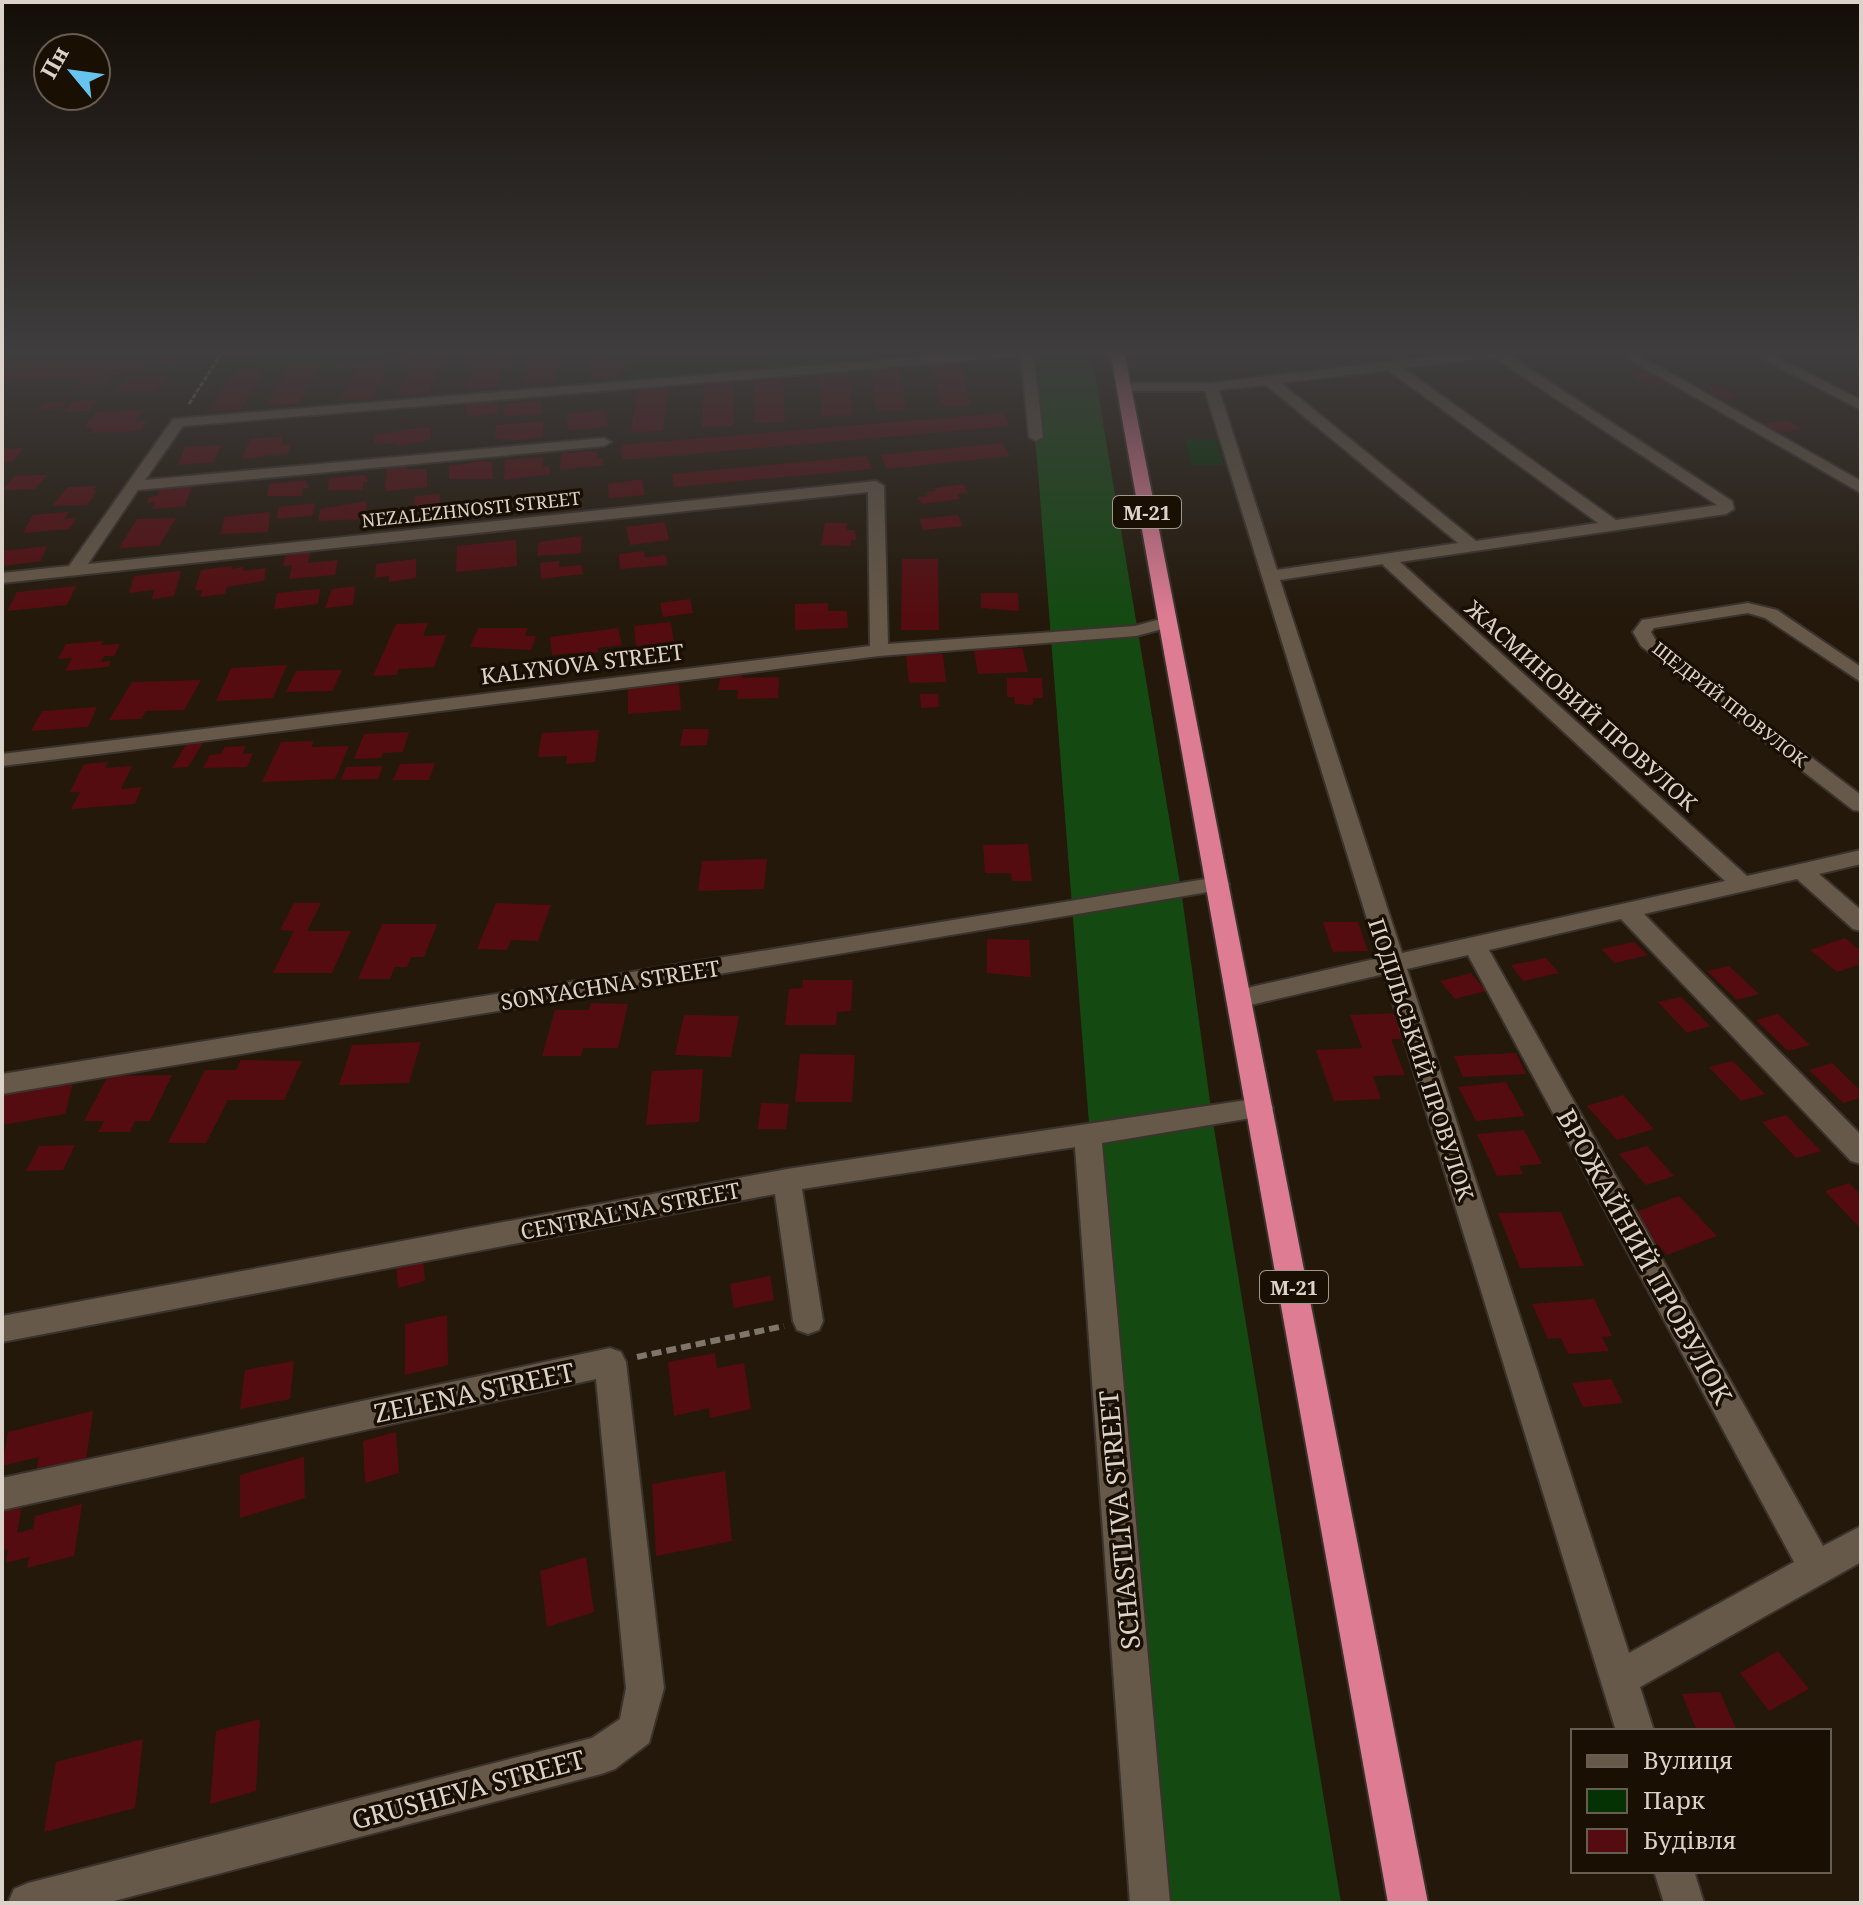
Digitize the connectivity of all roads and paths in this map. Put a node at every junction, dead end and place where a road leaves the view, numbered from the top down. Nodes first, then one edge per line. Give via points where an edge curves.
1 (166, 440) edge
2 (1134, 440) edge
3 (1227, 440) edge
4 (1342, 440) edge
5 (1494, 440) edge
6 (1628, 440) edge
7 (1777, 440) edge
8 (604, 442) dead end
9 (134, 486) junction
10 (1861, 488) edge
11 (1613, 526) junction
12 (1472, 546) junction
13 (1389, 561) junction
14 (74, 571) junction
15 (1269, 576) junction
16 (2, 578) edge
17 (1168, 622) junction
18 (879, 650) junction
19 (1861, 676) edge
20 (2, 760) edge
21 (1861, 805) edge
22 (1861, 857) edge
23 (1801, 870) junction
24 (1218, 884) junction
25 (1742, 884) junction
26 (1626, 910) junction
27 (1861, 923) edge
28 (1474, 944) junction
29 (1392, 963) junction
30 (1238, 999) junction
31 (2, 1084) edge
32 (1260, 1108) junction
33 (1088, 1137) junction
34 (1861, 1153) edge
35 (787, 1180) junction
36 (808, 1321) joint
37 (2, 1329) edge
38 (610, 1362) junction
39 (2, 1494) edge
40 (1861, 1543) edge
41 (1816, 1568) junction
42 (1620, 1678) junction
43 (1634, 1729) edge
44 (1675, 1873) edge
45 (28, 1903) edge
46 (1150, 1903) edge
47 (1408, 1903) edge
48 (1684, 1903) edge

1 - 9 street
2 - 17 highway, М-21
3 - 15 street, ПОДІЛЬСЬКИЙ ПРОВУЛОК
4 - 12 street
5 - 11 street
6 - 11 street via 1726,504 1726,509
7 - 10 street
8 - 9 street
9 - 14 street
11 - 12 street
12 - 13 street
13 - 15 street
13 - 25 street, ЖАСМИНОВИЙ ПРОВУЛОК
14 - 16 street, NEZALEZHNOSTI STREET
14 - 18 street, NEZALEZHNOSTI STREET via 876,486
15 - 29 street, ПОДІЛЬСЬКИЙ ПРОВУЛОК
17 - 18 street, KALYNOVA STREET via 1136,631
17 - 24 highway, М-21
18 - 20 street, KALYNOVA STREET
19 - 21 street, ЩЕДРИЙ ПРОВУЛОК via 1771,614 1748,608 1648,624 1642,632 1648,642
22 - 23 street
23 - 25 street
23 - 27 street
24 - 30 highway, М-21
24 - 31 street, SONYACHNA STREET
25 - 26 street
26 - 28 street
26 - 34 street
28 - 29 street
28 - 41 street, ВРОЖАЙНИЙ ПРОВУЛОК
29 - 30 street
29 - 42 street, ПОДІЛЬСЬКИЙ ПРОВУЛОК
30 - 32 highway, М-21
32 - 33 street, CENTRAL'NA STREET
32 - 47 highway, М-21
33 - 35 street, CENTRAL'NA STREET
33 - 46 street, SCHASTLIVA STREET
35 - 36 street
35 - 37 street, CENTRAL'NA STREET
36 - 38 path
38 - 39 street, ZELENA STREET
38 - 45 street, GRUSHEVA STREET via 645,1688 636,1730 601,1755
40 - 41 street
41 - 42 street
42 - 43 street, ПОДІЛЬСЬКИЙ ПРОВУЛОК
44 - 48 street

